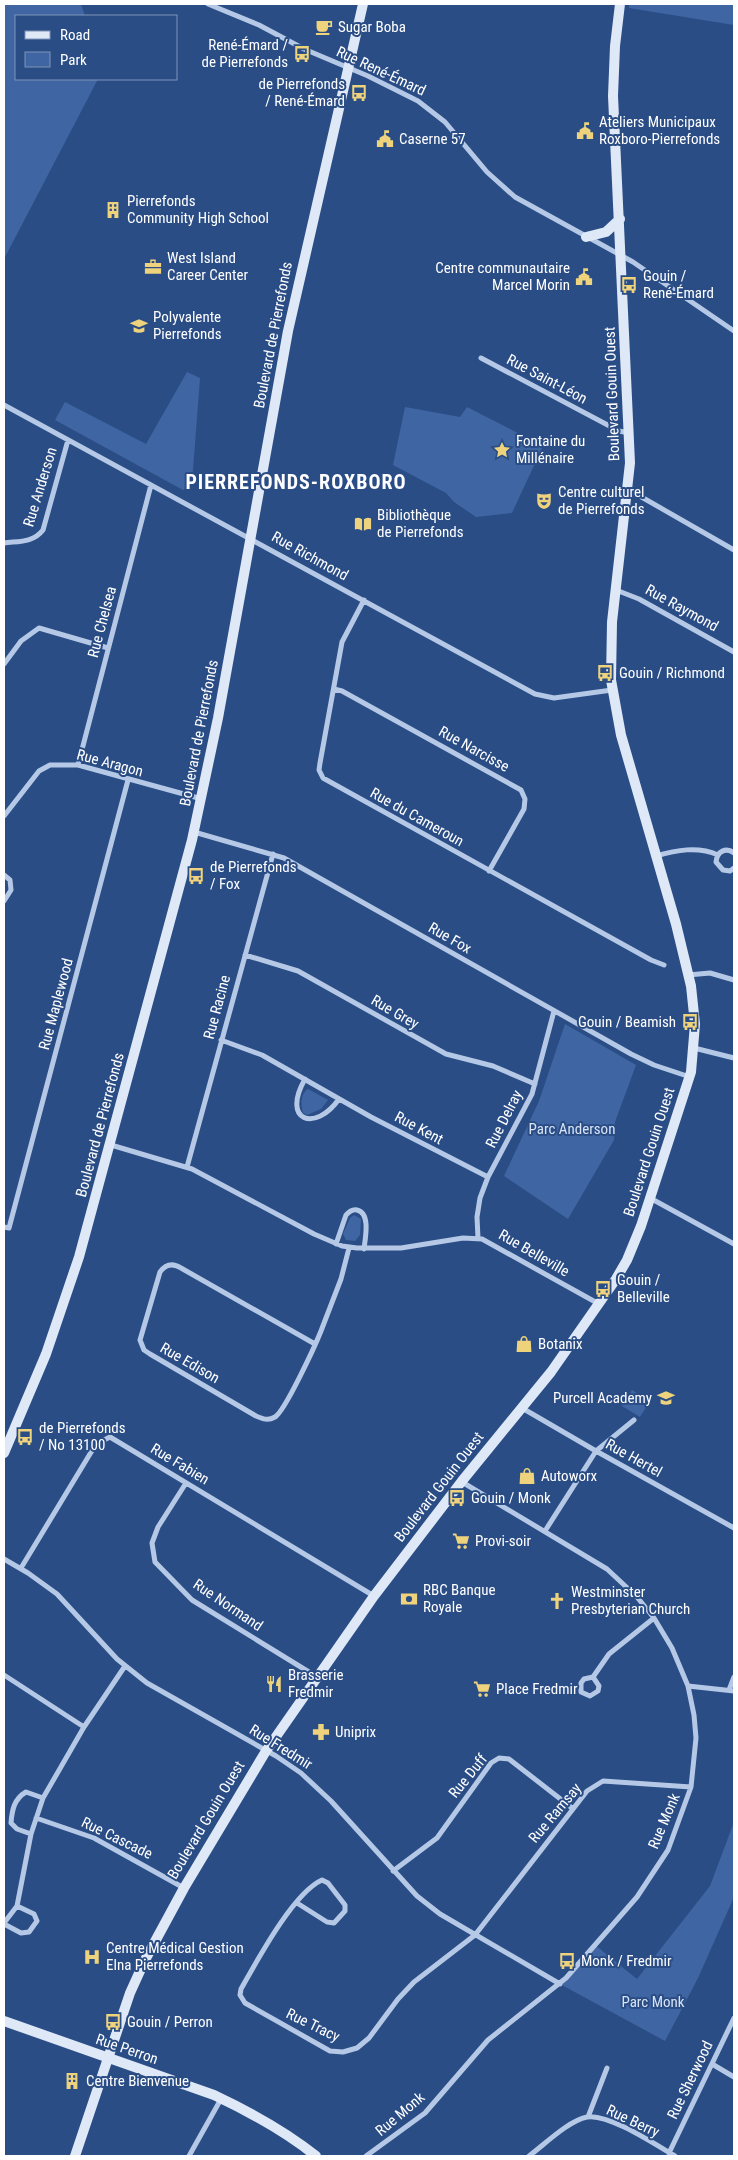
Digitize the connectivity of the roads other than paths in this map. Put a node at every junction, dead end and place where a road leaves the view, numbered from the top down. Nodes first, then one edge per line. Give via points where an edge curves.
1 (208, 4) edge
2 (363, 4) edge
3 (620, 4) edge
4 (348, 69) junction
5 (620, 219) junction
6 (586, 236) junction
7 (622, 255) junction
8 (734, 332) edge
9 (481, 358) dead end
10 (4, 405) edge
11 (629, 433) junction
12 (68, 440) junction
13 (150, 484) junction
14 (628, 493) junction
15 (250, 537) junction
16 (4, 543) edge
17 (734, 550) edge
18 (616, 590) junction
19 (364, 600) junction
20 (108, 648) junction
21 (734, 652) edge
22 (4, 664) edge
23 (334, 689) junction
24 (612, 690) junction
25 (78, 765) junction
26 (128, 780) junction
27 (202, 799) junction
28 (4, 816) edge
29 (194, 832) junction
30 (734, 853) edge
31 (273, 854) junction
32 (718, 855) junction
33 (656, 856) junction
34 (734, 868) edge
35 (489, 871) junction
36 (4, 875) edge
37 (4, 901) edge
38 (244, 955) junction
39 (664, 965) dead end
40 (688, 975) junction
41 (734, 980) edge
42 (554, 1011) junction
43 (221, 1040) junction
44 (694, 1048) junction
45 (734, 1058) edge
46 (690, 1077) junction
47 (305, 1079) junction
48 (535, 1084) junction
49 (339, 1099) junction
50 (111, 1145) junction
51 (186, 1166) junction
52 (488, 1177) junction
53 (650, 1198) junction
54 (4, 1227) edge
55 (478, 1238) junction
56 (336, 1244) junction
57 (734, 1244) edge
58 (349, 1248) junction
59 (364, 1249) junction
60 (599, 1304) junction
61 (315, 1344) junction
62 (522, 1408) junction
63 (634, 1420) dead end
64 (596, 1451) junction
65 (4, 1453) edge
66 (462, 1481) junction
67 (186, 1483) junction
68 (734, 1528) edge
69 (545, 1531) junction
70 (4, 1559) edge
71 (21, 1568) junction
72 (374, 1596) junction
73 (654, 1618) junction
74 (125, 1666) junction
75 (4, 1675) edge
76 (593, 1676) dead end
77 (317, 1677) junction
78 (734, 1677) edge
79 (688, 1686) junction
80 (732, 1690) edge
81 (84, 1727) junction
82 (266, 1751) junction
83 (692, 1787) junction
84 (43, 1798) junction
85 (572, 1808) junction
86 (36, 1818) junction
87 (31, 1834) junction
88 (393, 1871) junction
89 (184, 1888) junction
90 (296, 1903) junction
91 (17, 1906) junction
92 (4, 1923) edge
93 (475, 1935) junction
94 (560, 1984) junction
95 (734, 2018) edge
96 (4, 2021) edge
97 (106, 2057) junction
98 (712, 2064) junction
99 (607, 2068) dead end
100 (734, 2077) edge
101 (221, 2099) junction
102 (588, 2117) junction
103 (669, 2153) junction
104 (74, 2156) edge
105 (188, 2156) edge
106 (316, 2156) edge
107 (366, 2156) edge
108 (529, 2156) edge
109 (675, 2156) edge

1 - 4 street, Rue René-Émard
2 - 4 street, Boulevard de Pierrefonds
3 - 5 street, Boulevard Gouin Ouest via 613,88
4 - 6 street, Rue René-Émard via 422,103 445,122 491,176 511,193
4 - 15 street, Boulevard de Pierrefonds via 292,314
5 - 6 street via 606,232
5 - 7 street, Boulevard Gouin Ouest
6 - 7 street, Rue René-Émard
7 - 8 street, Rue René-Émard
7 - 11 street, Boulevard Gouin Ouest
9 - 11 street, Rue Saint-Léon via 619,431
10 - 12 street, Rue Richmond
11 - 14 street, Boulevard Gouin Ouest
12 - 13 street, Rue Richmond
12 - 16 street, Rue Anderson via 43,530 31,540
13 - 15 street, Rue Richmond
13 - 20 street, Rue Chelsea
14 - 17 street via 638,494
14 - 18 street, Boulevard Gouin Ouest
15 - 19 street, Rue Richmond
15 - 27 street, Boulevard de Pierrefonds
18 - 21 street, Rue Raymond via 639,599
18 - 24 street, Boulevard Gouin Ouest via 610,637
19 - 23 street, Rue du Cameroun via 342,642
19 - 24 street, Rue Richmond via 539,696 554,698
20 - 22 street via 39,628 21,641
20 - 25 street, Rue Chelsea
23 - 35 street, Rue du Cameroun via 319,767 325,780
23 - 35 street, Rue Narcisse via 522,790 526,799 524,809
24 - 33 street, Boulevard Gouin Ouest via 621,735
25 - 26 street, Rue Aragon
25 - 28 street, Rue Aragon via 50,764 40,771
26 - 27 street, Rue Aragon
26 - 54 street, Rue Maplewood via 10,1228
27 - 29 street, Boulevard de Pierrefonds
29 - 31 street, Rue Fox
29 - 50 street, Boulevard de Pierrefonds
30 - 32 street via 726,850
31 - 38 street, Rue Racine
31 - 42 street, Rue Fox via 293,862
32 - 33 street via 685,850
32 - 34 street via 716,862 720,868 726,871
33 - 40 street, Boulevard Gouin Ouest
35 - 39 street, Rue du Cameroun
36 - 37 street via 10,880 11,890
38 - 43 street, Rue Racine
38 - 48 street, Rue Grey via 298,971 446,1054 493,1066
40 - 41 street via 710,974
40 - 44 street, Boulevard Gouin Ouest via 695,1018
42 - 46 street, Rue Fox via 644,1060
42 - 48 street, Rue Delray
43 - 47 street, Rue Kent via 252,1050
43 - 51 street, Rue Racine
44 - 45 street
44 - 46 street, Boulevard Gouin Ouest
46 - 53 street, Boulevard Gouin Ouest
47 - 49 street, Rue Kent
47 - 49 street via 297,1105 302,1118 317,1117
48 - 52 street, Rue Delray
49 - 52 street, Rue Kent
50 - 51 street, Rue Belleville
50 - 65 street, Boulevard de Pierrefonds via 61,1313
51 - 56 street, Rue Belleville
52 - 55 street, Rue Delray via 477,1210
53 - 57 street
53 - 60 street, Boulevard Gouin Ouest via 627,1260
55 - 59 street, Rue Belleville via 409,1248
55 - 60 street, Rue Belleville
56 - 58 street, Rue Belleville
56 - 59 street via 346,1215 356,1210 365,1219
58 - 59 street, Rue Belleville
58 - 61 street, Rue Edison
60 - 62 street, Boulevard Gouin Ouest
61 - 61 street, Rue Edison via 171,1264 160,1272 140,1340 146,1352 266,1419 276,1417 280,1412
62 - 64 street, Rue Hertel
62 - 66 street, Boulevard Gouin Ouest
63 - 64 street
64 - 68 street, Rue Hertel
64 - 69 street
66 - 69 street, Rue Monk
66 - 72 street, Boulevard Gouin Ouest
67 - 71 street, Rue Fabien via 110,1438 102,1440 96,1444
67 - 72 street, Rue Fabien
67 - 77 street, Rue Normand via 158,1527 152,1544 155,1562 192,1600
69 - 73 street, Rue Monk via 607,1569
70 - 71 street, Rue Fredmir
71 - 74 street, Rue Fredmir via 63,1600
72 - 77 street, Boulevard Gouin Ouest
73 - 76 street via 608,1654
73 - 79 street, Rue Monk via 672,1648
74 - 81 street
74 - 82 street, Rue Fredmir via 159,1690
75 - 81 street
77 - 82 street, Boulevard Gouin Ouest
78 - 80 street
79 - 80 street
79 - 83 street, Rue Monk via 696,1738
81 - 84 street
82 - 88 street, Rue Fredmir via 296,1769 320,1789
82 - 89 street, Boulevard Gouin Ouest
83 - 85 street, Rue Ramsay via 603,1781 587,1791
83 - 94 street, Rue Monk via 668,1850 637,1897
84 - 86 street
84 - 87 street via 26,1792 19,1796 12,1808 11,1823
85 - 88 street, Rue Duff via 509,1759 499,1758 491,1763 437,1838
85 - 93 street, Rue Ramsay
86 - 87 street
86 - 89 street, Rue Cascade via 94,1838
87 - 91 street
88 - 93 street, Rue Fredmir via 440,1914
89 - 97 street, Boulevard Gouin Ouest via 136,1977
90 - 90 street, Rue Tracy via 322,1880 346,1905 334,1923
90 - 93 street, Rue Tracy via 274,1932 241,1988 240,1996 245,2003 330,2051 356,2048 414,1982
91 - 92 street
91 - 92 street via 34,1914 37,1921 29,1932 21,1933
93 - 94 street, Rue Fredmir
94 - 107 street, Rue Monk via 488,2040 425,2113
95 - 98 street, Rue Sherwood
96 - 97 street, Rue Perron
97 - 101 street, Rue Perron
97 - 104 street, Boulevard Gouin Ouest
98 - 100 street
98 - 103 street, Rue Sherwood
99 - 102 street
101 - 105 street
101 - 106 street, Rue Perron via 294,2139
102 - 103 street, Rue Berry via 598,2116 621,2126
102 - 108 street, Rue Berry via 575,2122
103 - 109 street, Rue Berry

